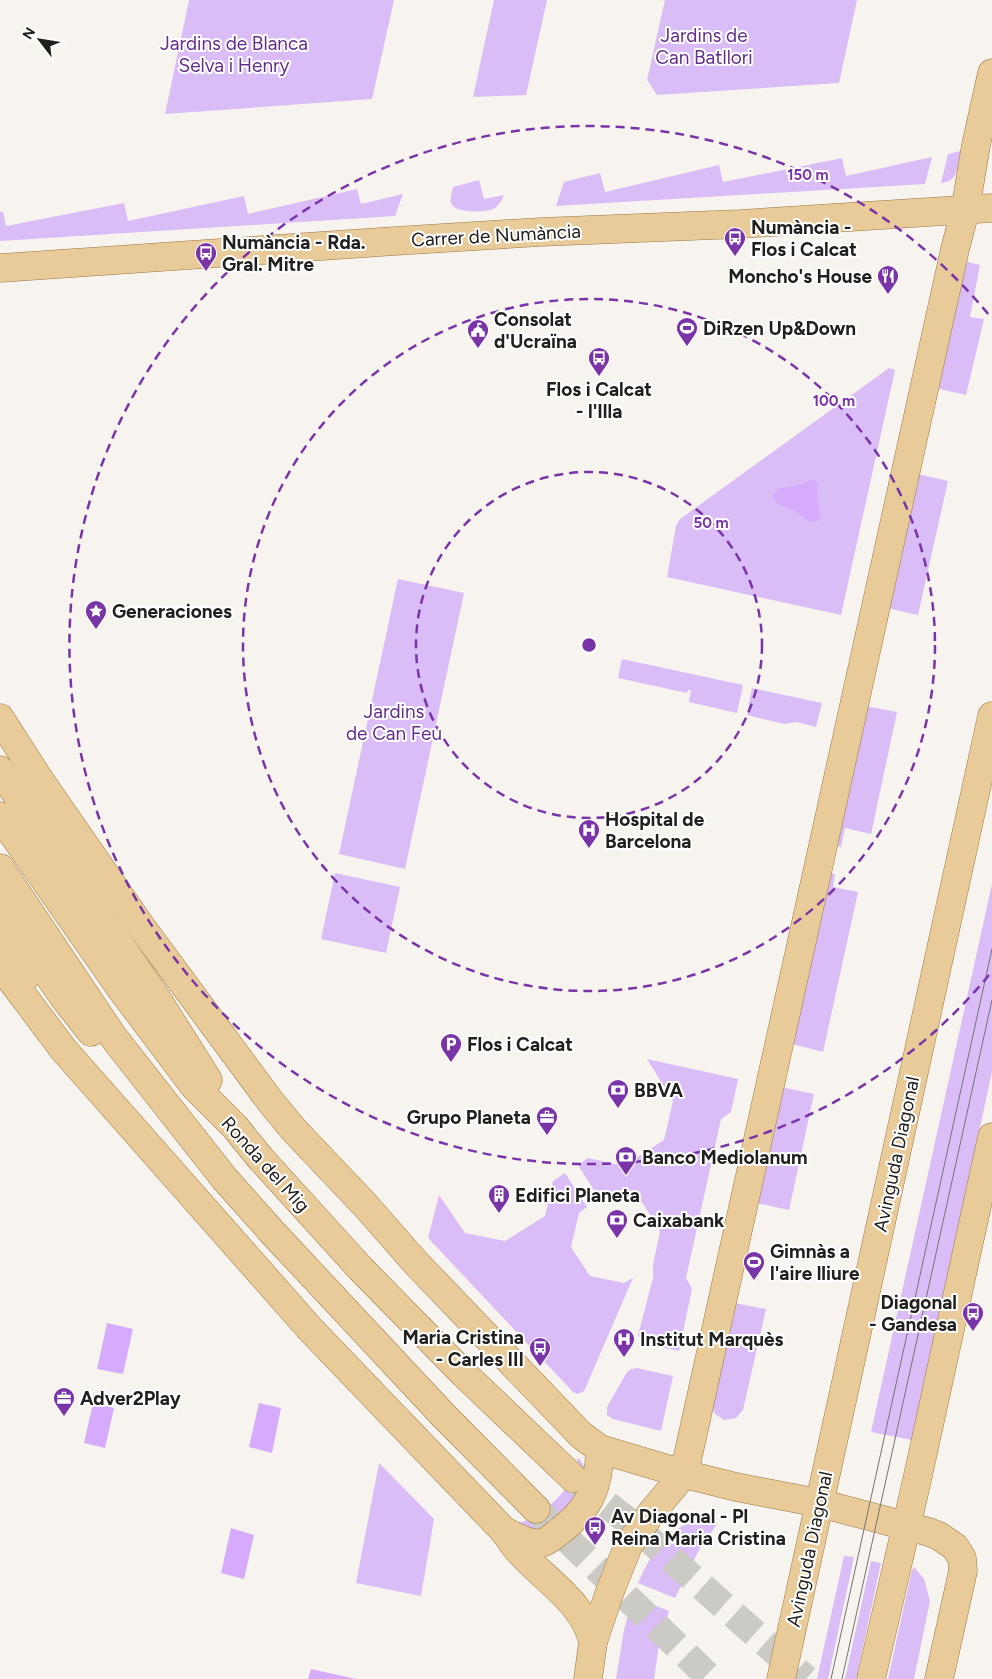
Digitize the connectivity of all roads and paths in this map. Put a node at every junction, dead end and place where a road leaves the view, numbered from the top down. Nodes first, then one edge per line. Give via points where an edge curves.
1 (992, 73) edge
2 (992, 208) edge
3 (965, 211) junction
4 (0, 268) edge
5 (992, 716) edge
6 (0, 718) edge
7 (0, 770) edge
8 (0, 816) edge
9 (0, 868) edge
10 (0, 906) edge
11 (0, 940) edge
12 (0, 965) edge
13 (178, 1120) junction
14 (235, 1127) junction
15 (992, 1137) edge
16 (162, 1161) junction
17 (600, 1449) junction
18 (684, 1474) junction
19 (573, 1478) tunnel mouth
20 (819, 1503) junction
21 (536, 1509) tunnel mouth
22 (907, 1525) junction
23 (504, 1531) junction
24 (593, 1642) junction
25 (588, 1679) edge
26 (781, 1679) edge
27 (871, 1679) edge
28 (939, 1679) edge

1 - 3 main road
2 - 3 main road, Carrer de Numància
3 - 4 main road, Carrer de Numància via 434,238
3 - 18 main road
5 - 20 main road, Avinguda Diagonal
6 - 17 main road via 38,779 140,925 294,1130 500,1353 581,1435
7 - 14 main road via 196,1058
8 - 14 main road, Ronda del Mig via 167,1051 194,1086
9 - 13 main road, Ronda del Mig via 114,1038
10 - 13 main road via 65,999 122,1070
11 - 16 main road
12 - 16 main road via 63,1049
13 - 21 main road, Ronda del Mig via 272,1232
14 - 19 main road, Ronda del Mig via 360,1268
15 - 22 main road
16 - 23 main road via 311,1330
17 - 18 main road
17 - 23 main road via 595,1489 568,1526 541,1543 525,1541
18 - 20 main road
18 - 24 main road via 628,1546
20 - 22 main road
20 - 26 main road, Avinguda Diagonal
22 - 27 main road
22 - 28 main road via 940,1536 955,1547 962,1558 963,1571
23 - 24 main road via 585,1620
24 - 25 main road

